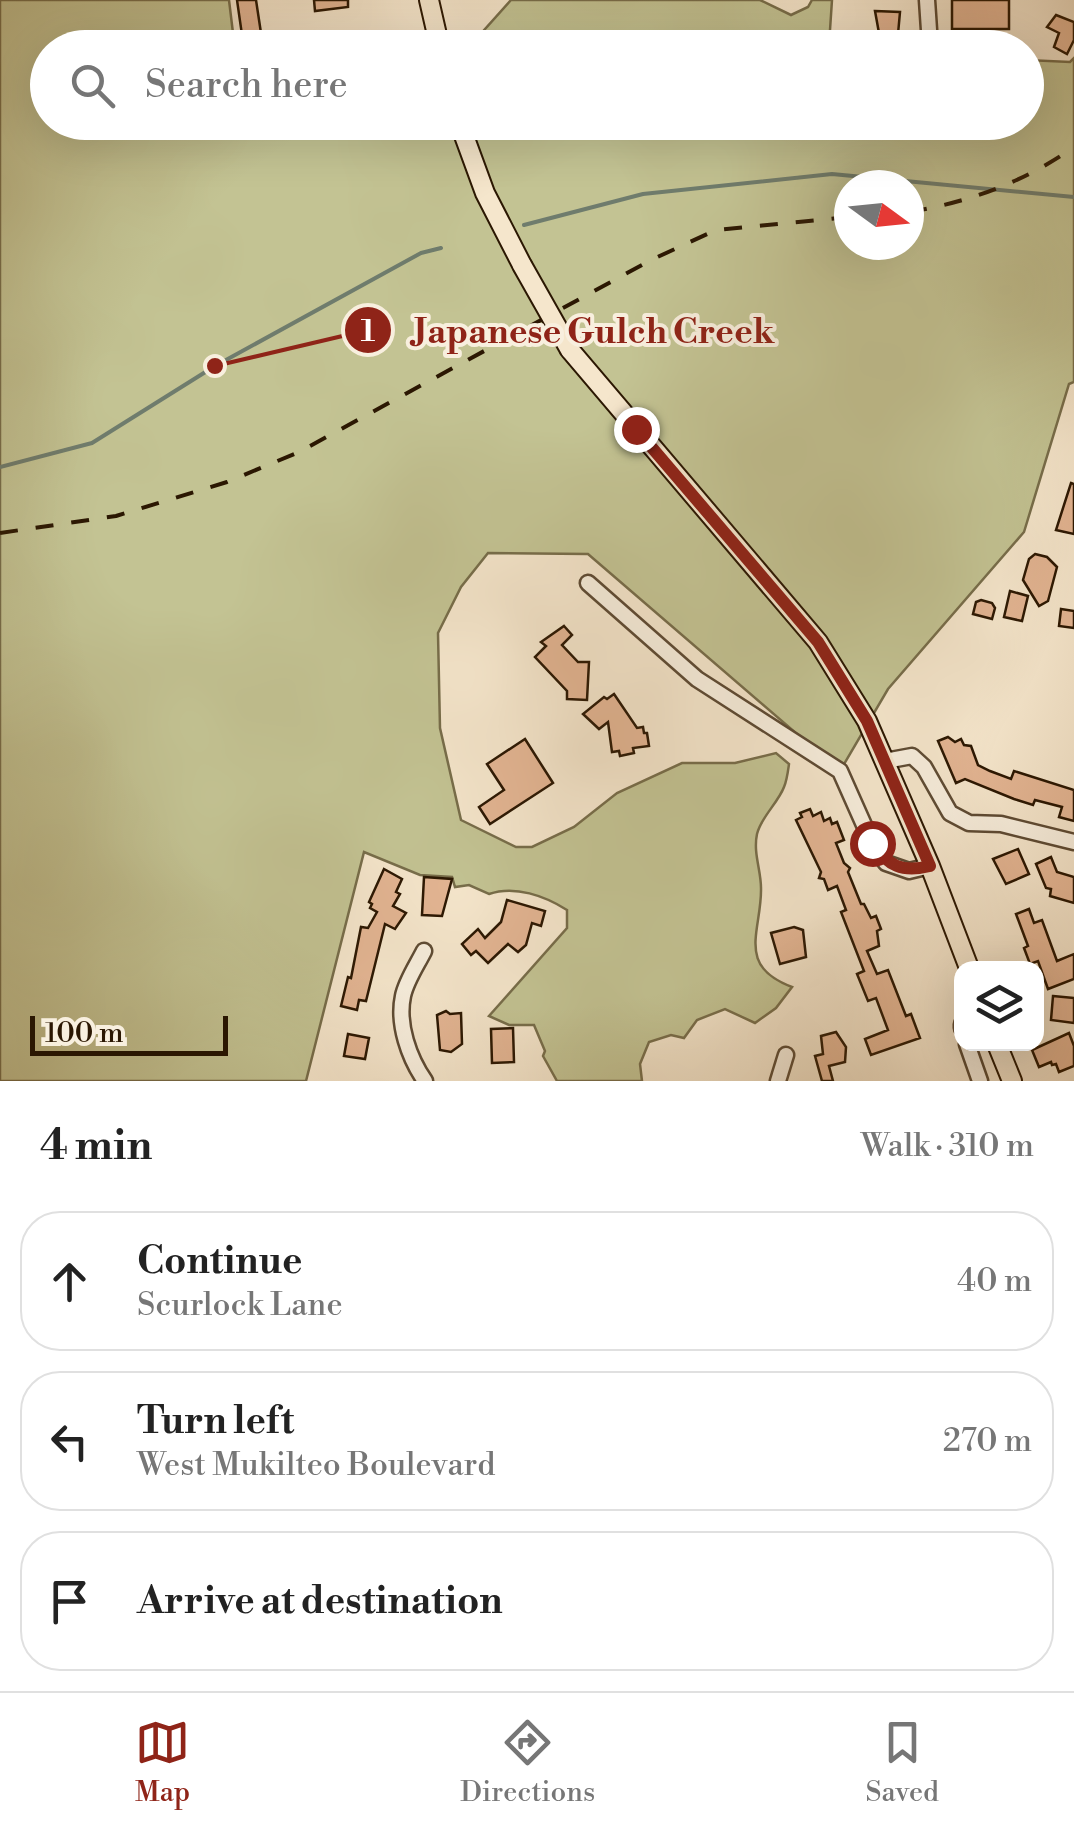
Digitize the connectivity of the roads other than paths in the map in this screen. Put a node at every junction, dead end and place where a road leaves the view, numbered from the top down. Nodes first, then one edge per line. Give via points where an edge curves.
1 (429, 0) edge
2 (927, 0) edge
3 (436, 30) edge
4 (929, 30) dead end
5 (466, 140) edge
6 (588, 583) dead end
7 (884, 761) junction
8 (1074, 842) edge
9 (930, 866) junction
10 (424, 951) dead end
11 (966, 961) edge
12 (969, 1051) edge
13 (1001, 1051) edge
14 (786, 1055) dead end
15 (425, 1081) edge
16 (778, 1081) edge
17 (980, 1081) edge
18 (1012, 1081) edge

1 - 3 main road
2 - 4 street
5 - 7 main road, bridge via 485,192 570,350 818,642
6 - 9 street via 697,678 840,771 886,863 909,871
7 - 8 street via 912,756 950,812 969,823
7 - 9 main road
9 - 11 main road
10 - 15 street via 403,994 402,1027
12 - 17 street
13 - 18 main road
14 - 16 street

